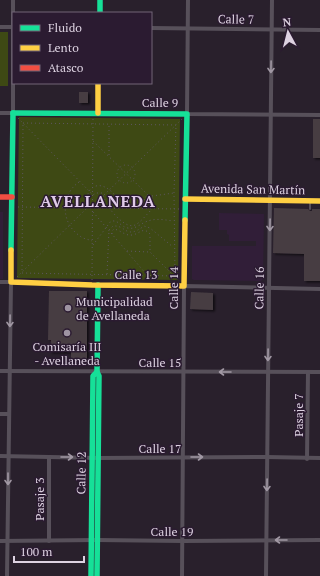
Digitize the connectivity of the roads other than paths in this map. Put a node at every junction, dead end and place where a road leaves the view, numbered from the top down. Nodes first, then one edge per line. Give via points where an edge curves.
1 (13, 0) edge
2 (100, 0) edge
3 (188, 0) edge
4 (272, 0) edge
5 (13, 12) edge
6 (100, 12) edge
7 (0, 27) edge
8 (12, 27) edge
9 (152, 28) edge
10 (188, 28) junction
11 (272, 29) junction
12 (320, 30) edge
13 (13, 84) edge
14 (98, 84) edge
15 (0, 113) edge
16 (13, 113) junction
17 (95, 113) junction
18 (187, 114) junction
19 (271, 114) junction
20 (320, 115) edge
21 (0, 197) edge
22 (12, 197) junction
23 (185, 199) junction
24 (270, 200) junction
25 (310, 201) junction
26 (320, 201) edge
27 (310, 209) dead end
28 (0, 282) edge
29 (11, 282) junction
30 (95, 285) junction
31 (184, 286) junction
32 (269, 287) junction
33 (320, 289) edge
34 (0, 371) edge
35 (9, 371) junction
36 (97, 372) junction
37 (184, 372) junction
38 (268, 372) junction
39 (308, 372) junction
40 (320, 372) edge
41 (0, 414) edge
42 (9, 414) junction
43 (0, 456) edge
44 (8, 456) junction
45 (49, 457) junction
46 (183, 457) junction
47 (267, 457) junction
48 (95, 458) junction
49 (307, 458) junction
50 (320, 458) edge
51 (49, 540) junction
52 (94, 540) junction
53 (267, 540) junction
54 (320, 540) edge
55 (0, 541) edge
56 (8, 541) junction
57 (182, 541) junction
58 (8, 576) edge
59 (92, 576) edge
60 (97, 576) edge
61 (182, 576) edge
62 (266, 576) edge

1 - 5 street
2 - 6 street
3 - 10 street, Calle 14
4 - 11 street, Calle 16
7 - 8 street
9 - 10 street, Calle 7
10 - 11 street, Calle 7
10 - 18 street, Calle 14
11 - 12 street, Calle 7
11 -> 19 street, Calle 16
13 - 16 street
14 - 17 street
15 - 16 street, Calle 9
16 - 17 street, Calle 9
16 - 22 street
17 - 18 street, Calle 9
18 - 19 street, Calle 9
18 - 23 street, Calle 14
19 - 20 street, Calle 9
19 - 24 street, Calle 16
21 - 22 street
22 - 29 street
23 - 24 street, Avenida San Martín
23 - 31 street, Calle 14
24 - 25 street, Avenida San Martín
24 -> 32 street, Calle 16
25 - 26 street, Avenida San Martín
25 - 27 lane
28 - 29 street, Calle 13
29 - 30 street, Calle 13
29 -> 35 street
30 - 31 street, Calle 13
30 - 36 street, Calle 12
31 - 32 street, Calle 13
31 - 37 street, Calle 14
32 - 33 street, Calle 13
32 -> 38 street, Calle 16
34 - 35 street, Calle 15
35 - 36 street, Calle 15
35 - 42 street
36 - 37 street, Calle 15
36 - 48 street, Calle 12 via 93,376
38 -> 37 street, Calle 15
37 - 46 street, Calle 14
38 - 39 street, Calle 15
38 - 47 street, Calle 16
39 - 40 street, Calle 15
39 - 49 street, Pasaje 7
41 - 42 street
42 - 44 street
43 - 44 street, Calle 17
44 - 45 street, Calle 17
44 -> 56 street
45 -> 48 street, Calle 17
45 - 51 street, Pasaje 3
46 -> 47 street, Calle 17
46 - 48 street, Calle 17
46 - 57 street, Calle 14
47 - 49 street, Calle 17
47 -> 53 street, Calle 16
48 - 52 street, Calle 12
49 - 50 street, Calle 17
51 - 52 street, Calle 19
51 - 56 street, Calle 19
52 - 57 street, Calle 19
52 - 59 street, Calle 12
52 - 60 street, Calle 12
54 -> 53 street, Calle 19
53 - 57 street, Calle 19
53 - 62 street, Calle 16
55 - 56 street, Calle 19
56 - 58 street
57 - 61 street, Calle 14

